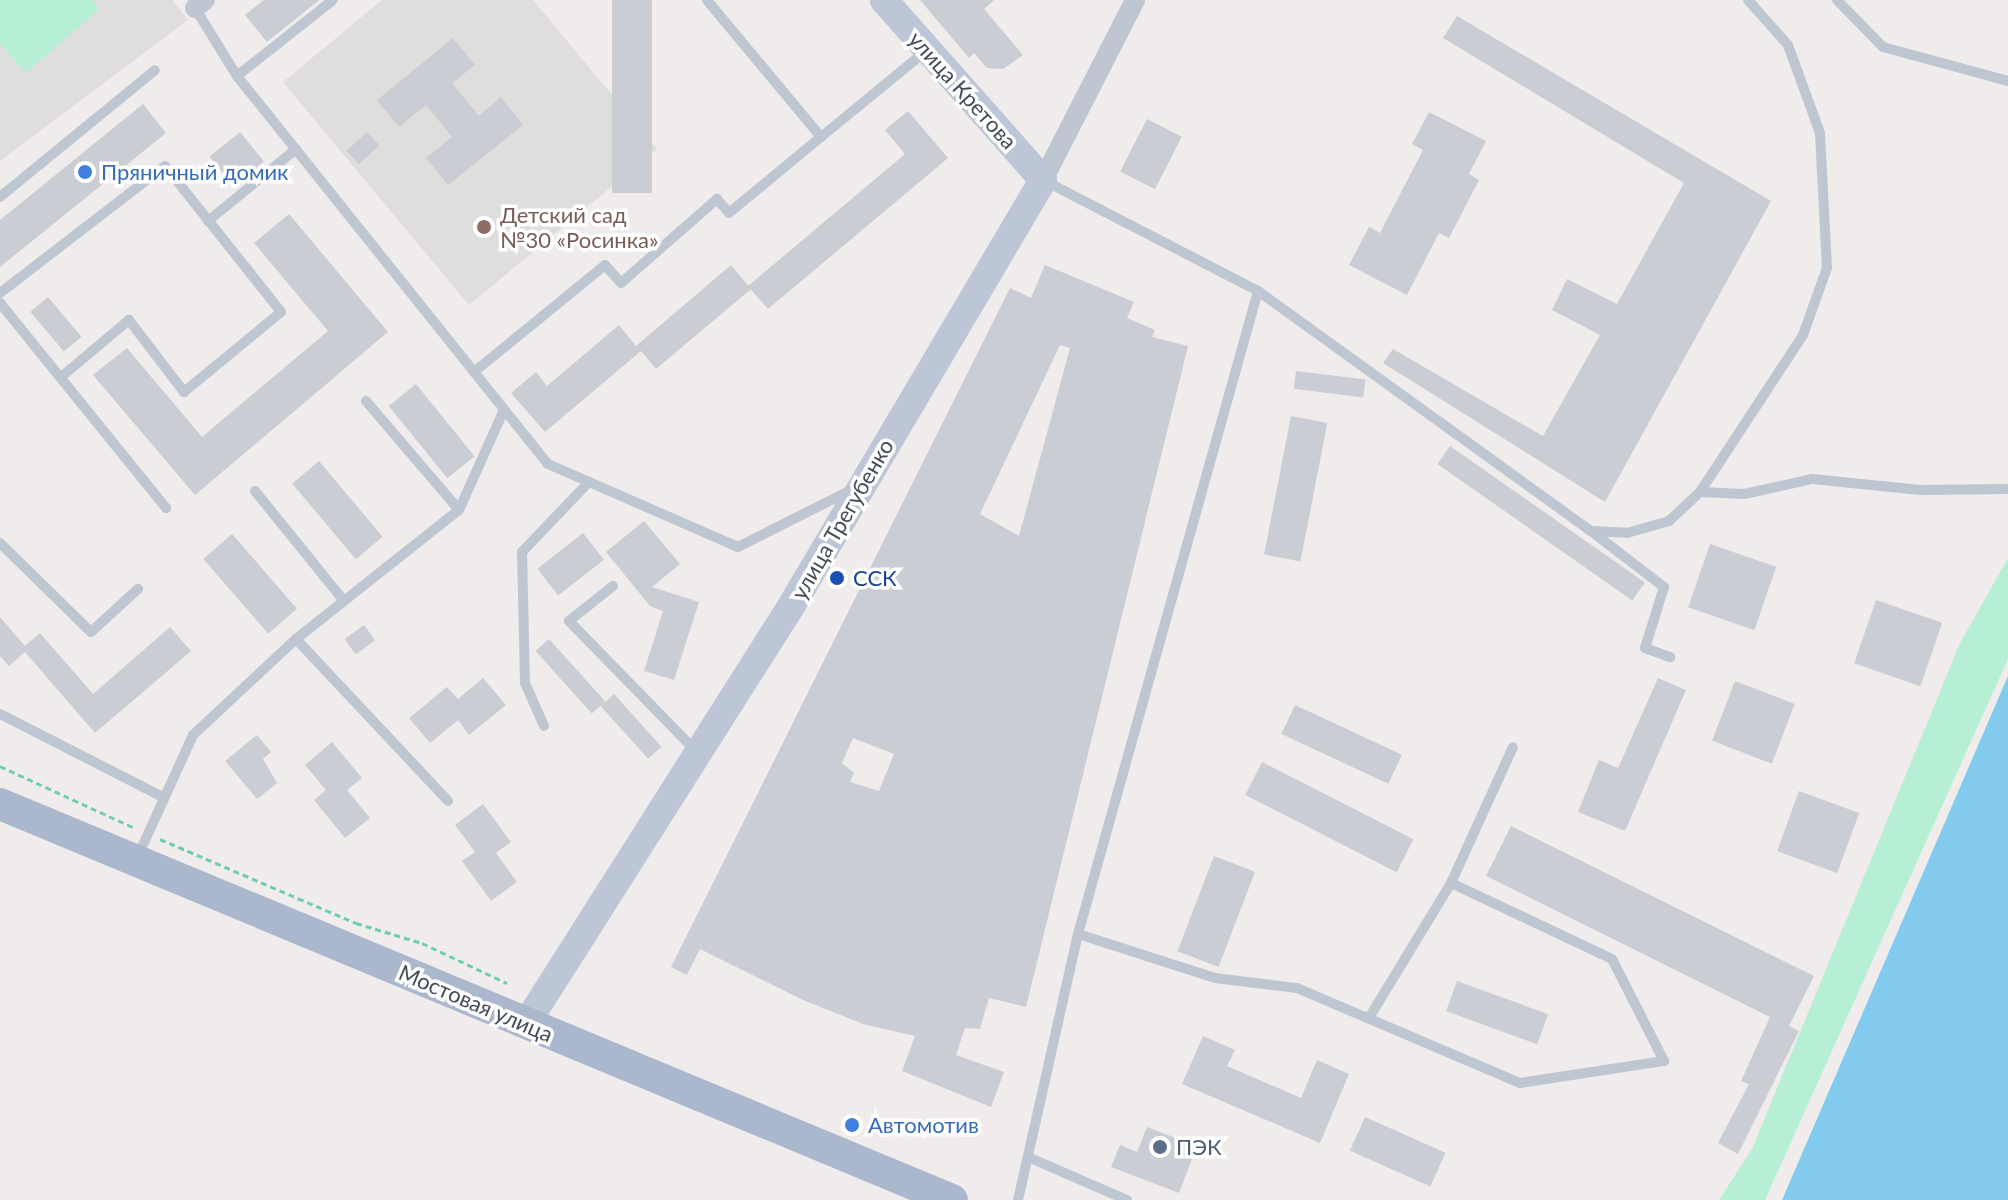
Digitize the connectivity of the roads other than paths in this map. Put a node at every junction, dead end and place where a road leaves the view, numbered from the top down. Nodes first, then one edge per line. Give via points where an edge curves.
1 (333, 0) edge
2 (707, 0) edge
3 (1135, 0) edge
4 (1748, 0) edge
5 (1837, 0) edge
6 (887, 1) edge
7 (200, 4) edge
8 (927, 49) junction
9 (155, 70) dead end
10 (237, 76) junction
11 (2008, 81) edge
12 (821, 137) junction
13 (296, 149) junction
14 (1043, 180) junction
15 (0, 197) edge
16 (208, 221) junction
17 (1258, 291) junction
18 (0, 293) edge
19 (0, 303) edge
20 (474, 372) junction
21 (61, 377) junction
22 (366, 401) dead end
23 (504, 410) junction
24 (589, 482) junction
25 (861, 483) junction
26 (2008, 489) edge
27 (255, 491) dead end
28 (1700, 492) junction
29 (166, 508) dead end
30 (459, 510) junction
31 (1591, 531) junction
32 (0, 543) edge
33 (613, 586) dead end
34 (138, 589) dead end
35 (344, 601) junction
36 (296, 639) junction
37 (1670, 657) dead end
38 (0, 714) edge
39 (544, 726) dead end
40 (1513, 747) dead end
41 (699, 754) junction
42 (161, 796) junction
43 (448, 801) dead end
44 (0, 804) edge
45 (141, 847) junction
46 (1451, 883) junction
47 (1078, 934) junction
48 (1369, 1018) junction
49 (526, 1024) junction
50 (1028, 1157) junction
51 (952, 1200) edge
52 (1018, 1200) edge
53 (1127, 1200) edge

1 - 10 lane
2 - 12 lane
3 - 14 street, улица Трегубенко
4 - 28 lane via 1788,45 1820,133 1827,268 1803,335
5 - 11 lane via 1883,47
6 - 8 street, улица Кретова
7 - 10 lane
8 - 12 lane
8 - 14 street, улица Кретова
9 - 15 lane
10 - 13 lane
12 - 20 lane via 729,213 717,199 621,283 605,265
13 - 16 lane
13 - 20 lane
14 - 17 lane
14 - 25 street, улица Трегубенко
16 - 18 lane via 165,166
16 - 21 lane via 281,312 184,392 129,320
17 - 31 lane
17 - 47 lane
19 - 21 lane
20 - 23 lane
21 - 29 lane
22 - 30 lane
23 - 24 lane via 548,464
23 - 30 lane
24 - 25 lane via 738,547
24 - 39 lane via 522,552 525,683
25 - 41 street, улица Трегубенко
26 - 28 lane via 1920,490 1812,479 1744,494
27 - 35 lane
28 - 31 lane via 1669,521 1627,533
30 - 35 lane
31 - 37 lane via 1664,587 1645,648
32 - 34 lane via 91,632
33 - 41 lane via 569,621
35 - 36 lane
36 - 42 lane via 193,735
36 - 43 lane
38 - 42 lane
40 - 46 lane
41 - 49 street, улица Трегубенко
42 - 45 lane
44 - 45 main road, Мостовая улица
45 - 49 main road, Мостовая улица
46 - 48 lane
46 - 48 lane via 1612,959 1664,1061 1520,1083
47 - 48 lane via 1215,978 1297,988
47 - 50 lane
49 - 51 main road, Мостовая улица
50 - 52 lane
50 - 53 lane

